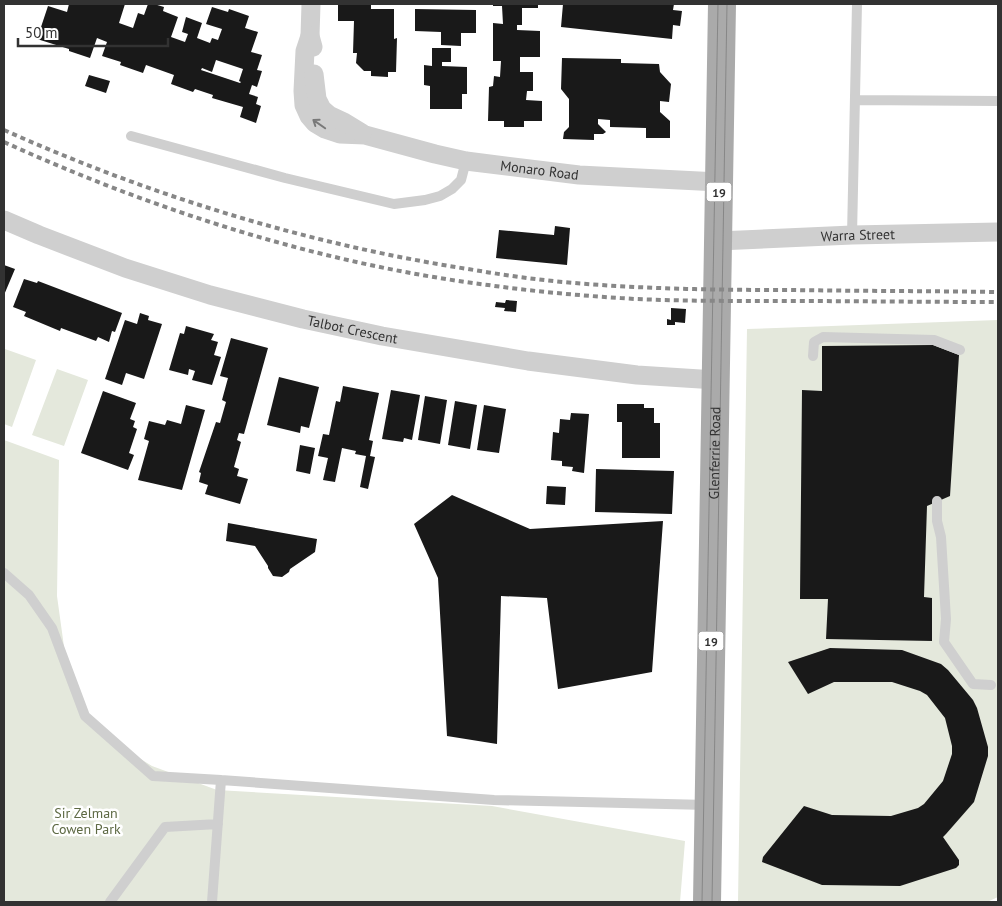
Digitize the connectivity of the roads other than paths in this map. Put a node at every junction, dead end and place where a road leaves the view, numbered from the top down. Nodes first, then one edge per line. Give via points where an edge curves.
1 (311, 4) edge
2 (722, 4) edge
3 (858, 4) edge
4 (855, 100) junction
5 (998, 101) edge
6 (131, 136) dead end
7 (466, 161) junction
8 (719, 182) junction
9 (4, 220) edge
10 (998, 232) edge
11 (852, 235) junction
12 (718, 241) junction
13 (960, 350) dead end
14 (812, 356) dead end
15 (716, 380) junction
16 (938, 501) dead end
17 (4, 573) edge
18 (991, 685) dead end
19 (221, 780) junction
20 (708, 805) junction
21 (218, 824) junction
22 (110, 902) edge
23 (212, 902) edge
24 (706, 902) edge

1 - 7 street, Monaro Road via 314,74 317,99 322,108 365,135
2 - 8 main road, Glenferrie Road / 19
3 - 4 lane
4 - 5 lane
4 - 11 lane
6 - 7 lane via 394,204 425,200 452,189 461,180
7 - 8 street, Monaro Road via 578,175
8 - 12 main road, Glenferrie Road / 19
9 - 15 street, Talbot Crescent via 125,268 210,295 303,319 528,361 637,375
10 - 11 street, Warra Street
11 - 12 street, Warra Street
12 - 15 main road, Glenferrie Road / 19
13 - 14 lane via 934,340 824,337 814,342
15 - 20 main road, Glenferrie Road / 19
16 - 18 lane via 946,619 944,642 973,684
17 - 19 lane via 29,595 52,628 85,716 153,776
19 - 20 lane via 494,800
19 - 21 lane
20 - 24 main road, Glenferrie Road / 19
21 - 22 lane via 165,828
21 - 23 lane

